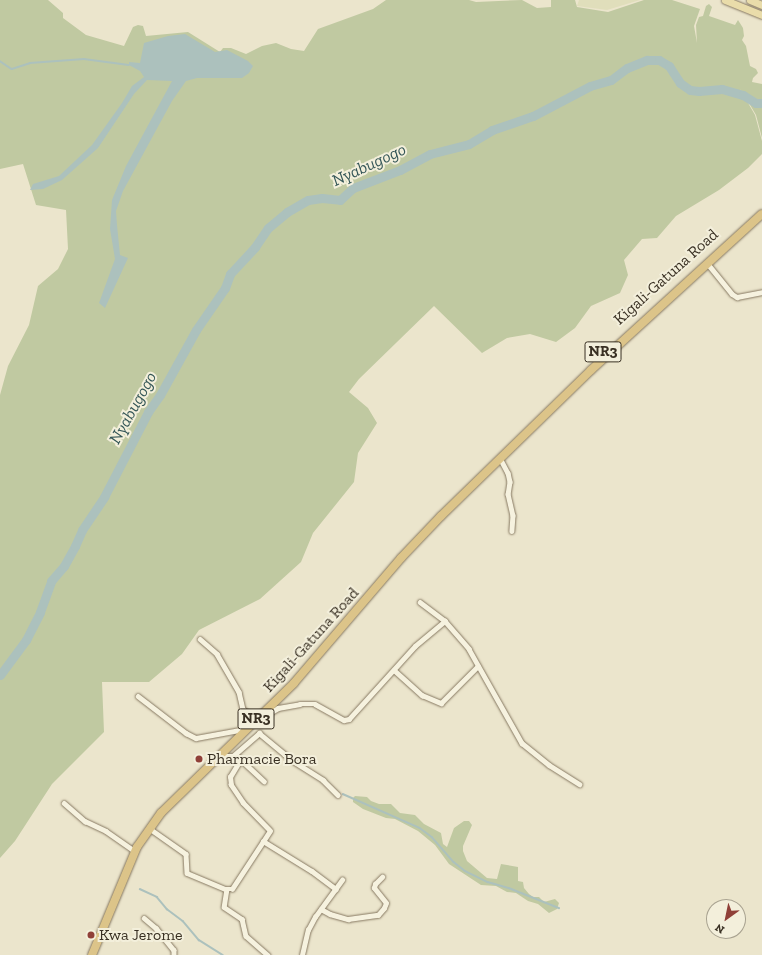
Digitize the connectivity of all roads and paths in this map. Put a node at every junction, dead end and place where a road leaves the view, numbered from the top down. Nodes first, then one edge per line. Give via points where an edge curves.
1 (725, 0) edge
2 (750, 0) edge
3 (762, 5) edge
4 (762, 15) edge
5 (762, 209) edge
6 (762, 214) edge
7 (708, 264) junction
8 (762, 292) edge
9 (500, 458) junction
10 (454, 504) junction
11 (512, 531) dead end
12 (420, 602) dead end
13 (445, 621) junction
14 (200, 639) dead end
15 (478, 666) junction
16 (394, 670) junction
17 (138, 696) dead end
18 (254, 721) junction
19 (247, 729) junction
20 (219, 756) junction
21 (233, 756) junction
22 (241, 760) junction
23 (264, 781) dead end
24 (580, 784) dead end
25 (338, 795) dead end
26 (64, 803) dead end
27 (149, 828) junction
28 (263, 841) junction
29 (135, 851) junction
30 (382, 877) dead end
31 (342, 880) dead end
32 (228, 889) junction
33 (336, 889) junction
34 (322, 909) junction
35 (144, 918) dead end
36 (92, 955) edge
37 (174, 955) edge
38 (268, 955) edge
39 (302, 955) edge

1 - 4 main road
2 - 3 main road
5 - 10 highway, Kigali-Gatuna Road / NR3 via 582,371 507,445
6 - 7 highway, Kigali-Gatuna Road / NR3
7 - 8 street via 732,294 737,296
7 - 9 highway, Kigali-Gatuna Road / NR3 via 591,370
9 - 10 highway, Kigali-Gatuna Road / NR3
9 - 11 street via 510,482 508,494 513,515
10 - 18 highway, Kigali-Gatuna Road / NR3 via 401,558 318,656
12 - 13 street
13 - 15 street via 461,638
13 - 16 street via 415,646
14 - 18 street via 218,654 239,692 243,709
15 - 16 street via 441,703 422,695
15 - 24 street via 522,743 549,765
16 - 18 street via 346,720 320,706 308,703 278,708
17 - 19 street via 196,738
18 - 19 highway, Kigali-Gatuna Road / NR3
19 - 20 highway, Kigali-Gatuna Road / NR3
20 - 21 street
20 - 27 highway, Kigali-Gatuna Road / NR3
21 - 22 street
21 - 25 street via 259,733 293,761 324,780
22 - 23 street
22 - 28 street via 229,781 243,803 270,831
26 - 29 street via 85,821
27 - 29 highway, Kigali-Gatuna Road / NR3
27 - 32 street via 186,854 187,873
28 - 32 street via 232,889
28 - 33 street
29 - 36 highway, Kigali-Gatuna Road / NR3
30 - 34 street via 374,888 386,903 378,915 348,920
31 - 33 street
32 - 38 street via 224,907 242,919 246,936
33 - 34 street
34 - 39 street via 308,930
35 - 37 street via 174,950

